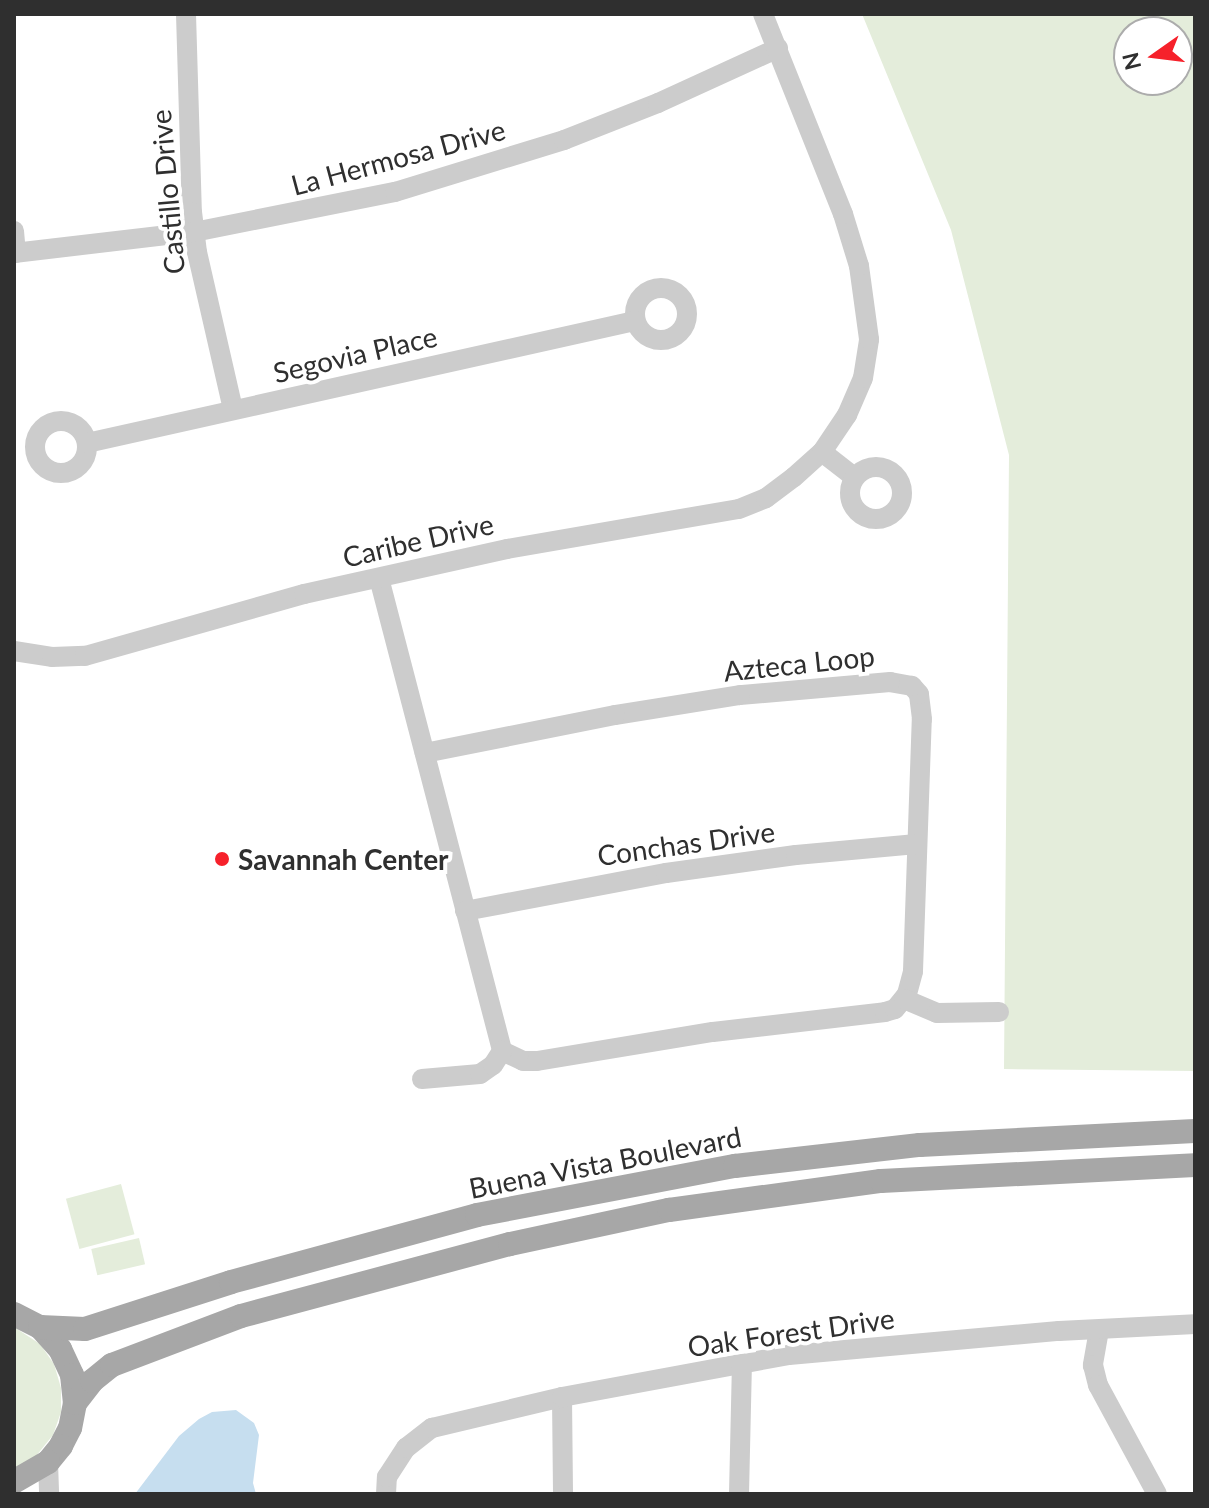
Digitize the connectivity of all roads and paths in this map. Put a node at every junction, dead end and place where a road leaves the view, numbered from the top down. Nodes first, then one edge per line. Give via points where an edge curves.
1 (186, 14) edge
2 (763, 14) edge
3 (778, 48) junction
4 (14, 231) edge
5 (194, 232) junction
6 (15, 253) edge
7 (635, 321) dead end
8 (233, 409) junction
9 (87, 443) dead end
10 (822, 452) junction
11 (854, 477) dead end
12 (379, 578) junction
13 (14, 651) edge
14 (425, 753) junction
15 (916, 844) junction
16 (465, 911) junction
17 (904, 999) junction
18 (999, 1012) dead end
19 (502, 1051) junction
20 (422, 1079) dead end
21 (1195, 1131) edge
22 (1195, 1165) edge
23 (231, 1282) junction
24 (14, 1314) edge
25 (241, 1316) junction
26 (1195, 1324) edge
27 (40, 1327) junction
28 (1099, 1330) junction
29 (742, 1364) junction
30 (562, 1397) junction
31 (75, 1403) junction
32 (48, 1462) junction
33 (14, 1482) edge
34 (49, 1494) edge
35 (386, 1494) edge
36 (563, 1494) edge
37 (739, 1494) edge
38 (1157, 1494) edge

1 - 5 street, Castillo Drive
2 - 3 street, Caribe Drive
3 - 5 street, La Hermosa Drive via 658,103 500,161 395,192
3 - 10 street, Caribe Drive via 843,214 866,306 869,339 863,378
4 - 6 street
5 - 6 street, La Hermosa Drive
5 - 8 street, Castillo Drive
7 - 8 street, Segovia Place
8 - 9 street, Segovia Place
10 - 11 street
10 - 12 street, Caribe Drive via 766,498 739,509 572,536
12 - 13 street, Caribe Drive via 85,656
12 - 14 street
14 - 15 street, Azteca Loop via 674,705 788,689 903,682 919,694 922,706
14 - 16 street
15 - 16 street, Conchas Drive via 651,876
15 - 17 street, Azteca Loop via 913,971
16 - 19 street
17 - 18 street via 937,1013
17 - 19 street via 885,1012 713,1032 537,1061
19 - 20 street via 480,1074
21 - 23 main road, Buena Vista Boulevard via 920,1145 735,1166 477,1215
22 - 25 main road via 881,1181 669,1210 510,1244
23 - 25 main road
23 - 27 main road, Buena Vista Boulevard via 85,1329
24 - 27 main road
25 - 31 main road via 112,1365
26 - 28 street, Oak Forest Drive
27 - 31 main road via 60,1349 72,1375
28 - 29 street, Oak Forest Drive via 789,1355
28 - 38 street via 1093,1365 1098,1385
29 - 30 street, Oak Forest Drive
29 - 37 street
30 - 35 street, Oak Forest Drive via 432,1428 406,1448 387,1477
30 - 36 street
31 - 32 main road via 70,1428
32 - 33 main road
32 - 34 street

